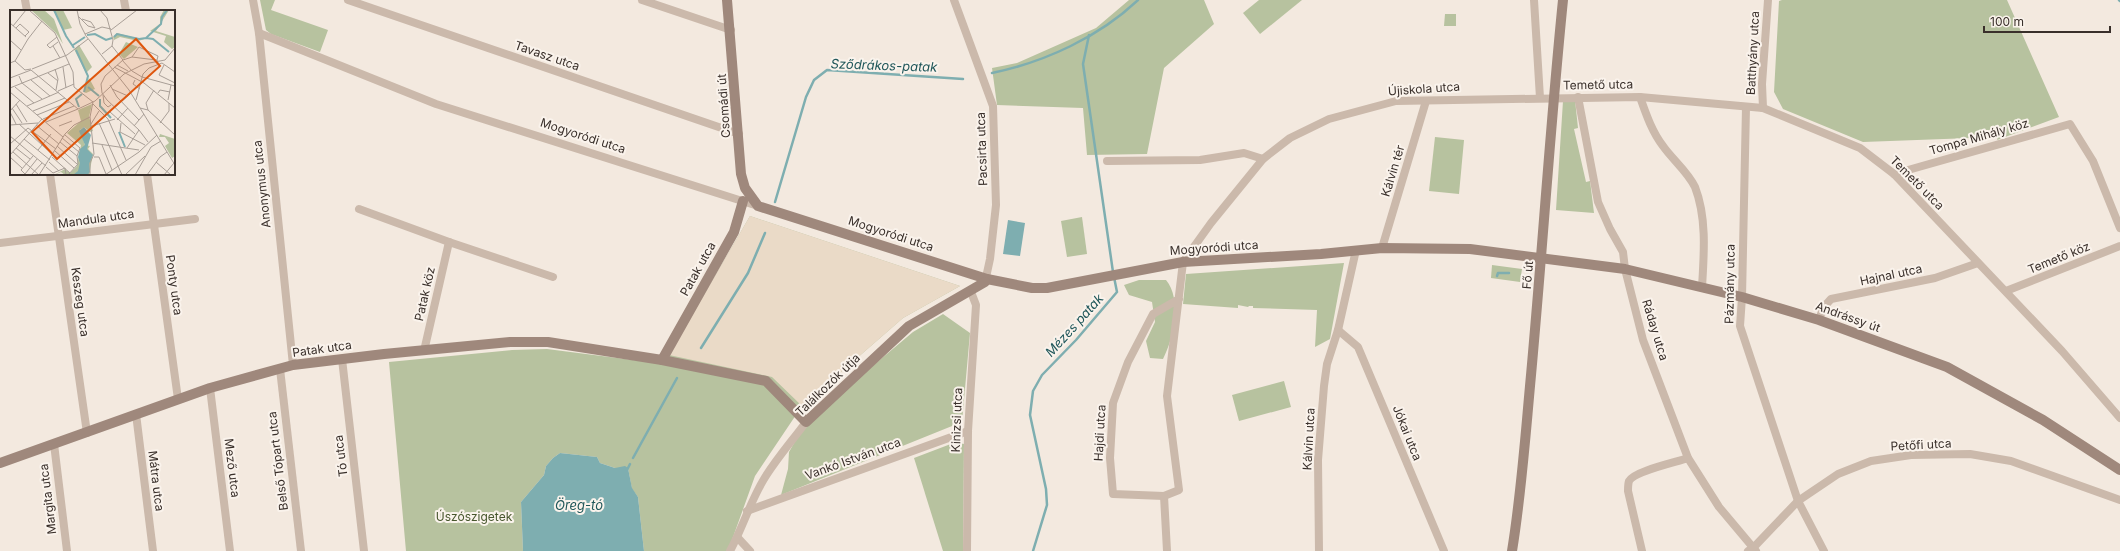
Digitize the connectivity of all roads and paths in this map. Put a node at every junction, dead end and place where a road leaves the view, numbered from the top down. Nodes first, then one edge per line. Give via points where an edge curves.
1 (25, 0) edge
2 (124, 0) edge
3 (253, 0) edge
4 (348, 0) edge
5 (642, 0) edge
6 (727, 0) edge
7 (954, 0) edge
8 (1534, 0) edge
9 (1563, 0) edge
10 (1768, 0) edge
11 (27, 10) edge
12 (126, 10) edge
13 (731, 30) junction
14 (259, 33) junction
15 (1578, 97) junction
16 (1640, 97) junction
17 (1540, 98) junction
18 (1553, 98) junction
19 (1426, 101) junction
20 (1746, 107) junction
21 (1763, 108) junction
22 (739, 134) junction
23 (1263, 159) junction
24 (1107, 161) dead end
25 (1894, 174) junction
26 (50, 175) edge
27 (147, 175) edge
28 (745, 188) junction
29 (744, 201) junction
30 (758, 206) junction
31 (359, 209) dead end
32 (195, 219) dead end
33 (153, 223) junction
34 (2120, 228) edge
35 (59, 236) junction
36 (448, 242) junction
37 (0, 243) edge
38 (2120, 246) edge
39 (1382, 248) junction
40 (1356, 250) junction
41 (1542, 257) junction
42 (1183, 262) junction
43 (1978, 263) junction
44 (1625, 269) junction
45 (553, 277) dead end
46 (986, 280) junction
47 (1702, 286) junction
48 (971, 292) junction
49 (2006, 292) junction
50 (1742, 297) junction
51 (1179, 299) junction
52 (1819, 320) junction
53 (1338, 330) junction
54 (424, 351) junction
55 (342, 358) junction
56 (662, 360) junction
57 (293, 365) junction
58 (280, 369) junction
59 (210, 388) junction
60 (178, 399) junction
61 (136, 414) junction
62 (2120, 418) edge
63 (806, 422) junction
64 (968, 431) junction
65 (86, 432) junction
66 (54, 444) junction
67 (1688, 458) junction
68 (0, 463) edge
69 (2120, 470) edge
70 (1164, 496) junction
71 (2120, 500) edge
72 (1798, 501) junction
73 (747, 510) junction
74 (738, 538) junction
75 (1752, 550) edge
76 (67, 551) edge
77 (153, 551) edge
78 (230, 551) edge
79 (301, 551) edge
80 (364, 551) edge
81 (730, 551) edge
82 (750, 551) edge
83 (967, 551) edge
84 (1166, 551) edge
85 (1319, 551) edge
86 (1444, 551) edge
87 (1512, 551) edge
88 (1642, 551) edge
89 (1824, 551) edge

1 - 11 street
2 - 12 street
3 - 14 street, Anonymus utca
4 - 22 street, Tavasz utca
5 - 13 street
6 - 13 main road, Csomádi út
7 - 46 street, Pacsirta utca via 993,106 996,205
8 - 17 street
9 - 18 main road, Fő út
10 - 21 street, Batthyány utca via 1762,84
13 - 22 main road, Csomádi út
14 - 29 street, Mogyoródi utca via 436,104
14 - 57 street, Anonymus utca
15 - 16 street, Temető utca
15 - 18 street, Temető utca
15 - 44 street, Ráday utca via 1598,202 1623,252
16 - 20 street, Temető utca
16 - 47 street via 1662,146 1694,186 1700,206 1704,240
17 - 18 street, Újiskola utca
17 - 19 street, Újiskola utca
18 - 41 main road, Fő út
19 - 23 street, Újiskola utca via 1396,101 1329,119 1290,138
19 - 39 street, Kálvin tér
20 - 21 street, Temető utca
20 - 50 street, Pázmány utca
21 - 25 street, Temető utca via 1860,148
22 - 28 main road, Csomádi út via 741,174
23 - 24 street via 1244,154 1200,160
23 - 42 street, Újiskola utca
25 - 34 street, Tompa Mihály köz via 2070,124 2093,161
25 - 43 street, Temető utca
26 - 35 street, Keszeg utca
27 - 33 street, Ponty utca
28 - 29 street, Patak utca
28 - 30 main road, Csomádi út
29 - 30 street, Mogyoródi utca
29 - 56 main road, Patak utca via 734,232
30 - 46 main road, Mogyoródi utca
31 - 36 street
32 - 33 street, Mandula utca
33 - 35 street, Mandula utca
33 - 60 street, Ponty utca
35 - 37 street, Mandula utca
35 - 65 street, Keszeg utca
36 - 45 street
36 - 54 street, Patak köz
38 - 49 street, Temető köz
39 - 40 main road, Mogyoródi utca
39 - 41 main road, Mogyoródi utca via 1470,249
40 - 42 main road, Mogyoródi utca
40 - 53 street
41 - 44 main road, Andrássy út
41 - 87 main road, Fő út via 1519,507
42 - 46 main road, Mogyoródi utca via 1046,288
42 - 51 street
43 - 49 street, Temető utca
43 - 52 street, Hajnal utca via 1935,278 1831,299 1823,308
44 - 47 main road, Andrássy út
44 - 67 street, Ráday utca via 1643,340
46 - 48 main road, Találkozók útja
47 - 50 main road, Andrássy út
48 - 63 main road, Találkozók útja via 909,326
48 - 64 street, Kinizsi utca via 976,305
49 - 62 street, Temető utca
50 - 52 main road, Andrássy út
50 - 72 street, Pázmány utca via 1740,326
51 - 70 street via 1166,396 1179,490
51 - 70 street, Hajdi utca via 1153,314 1128,362 1113,403 1110,458 1113,494
52 - 69 main road, Andrássy út via 1947,367 2043,420
53 - 85 street, Kálvin utca via 1327,364 1324,386 1318,460
53 - 86 street, Jókai utca via 1358,347
54 - 55 main road, Patak utca
54 - 56 main road, Patak utca via 510,342 548,342
55 - 57 main road, Patak utca
55 - 80 street, Tó utca
56 - 63 main road, Patak utca via 766,381
57 - 58 main road, Patak utca
58 - 59 main road, Patak utca
58 - 79 street, Belső Tópart utca
59 - 60 main road, Patak utca
59 - 78 street, Mező utca
60 - 61 main road, Patak utca
61 - 65 main road, Patak utca
61 - 77 street, Mátra utca
63 - 73 street, Találkozók útja via 764,478
64 - 73 street, Vankó István utca
64 - 83 street, Kinizsi utca
65 - 66 main road, Patak utca
66 - 68 main road, Patak utca
66 - 76 street, Margita utca
67 - 75 street, Ráday utca via 1718,507
67 - 88 street via 1635,475 1629,481 1628,491
70 - 84 street
71 - 72 street, Petőfi utca via 2011,461 1956,454 1911,455 1871,461 1838,474
72 - 75 street, Petőfi utca
72 - 89 street, Pázmány utca
73 - 74 street, Találkozók útja
74 - 81 street, Találkozók útja
74 - 82 street

